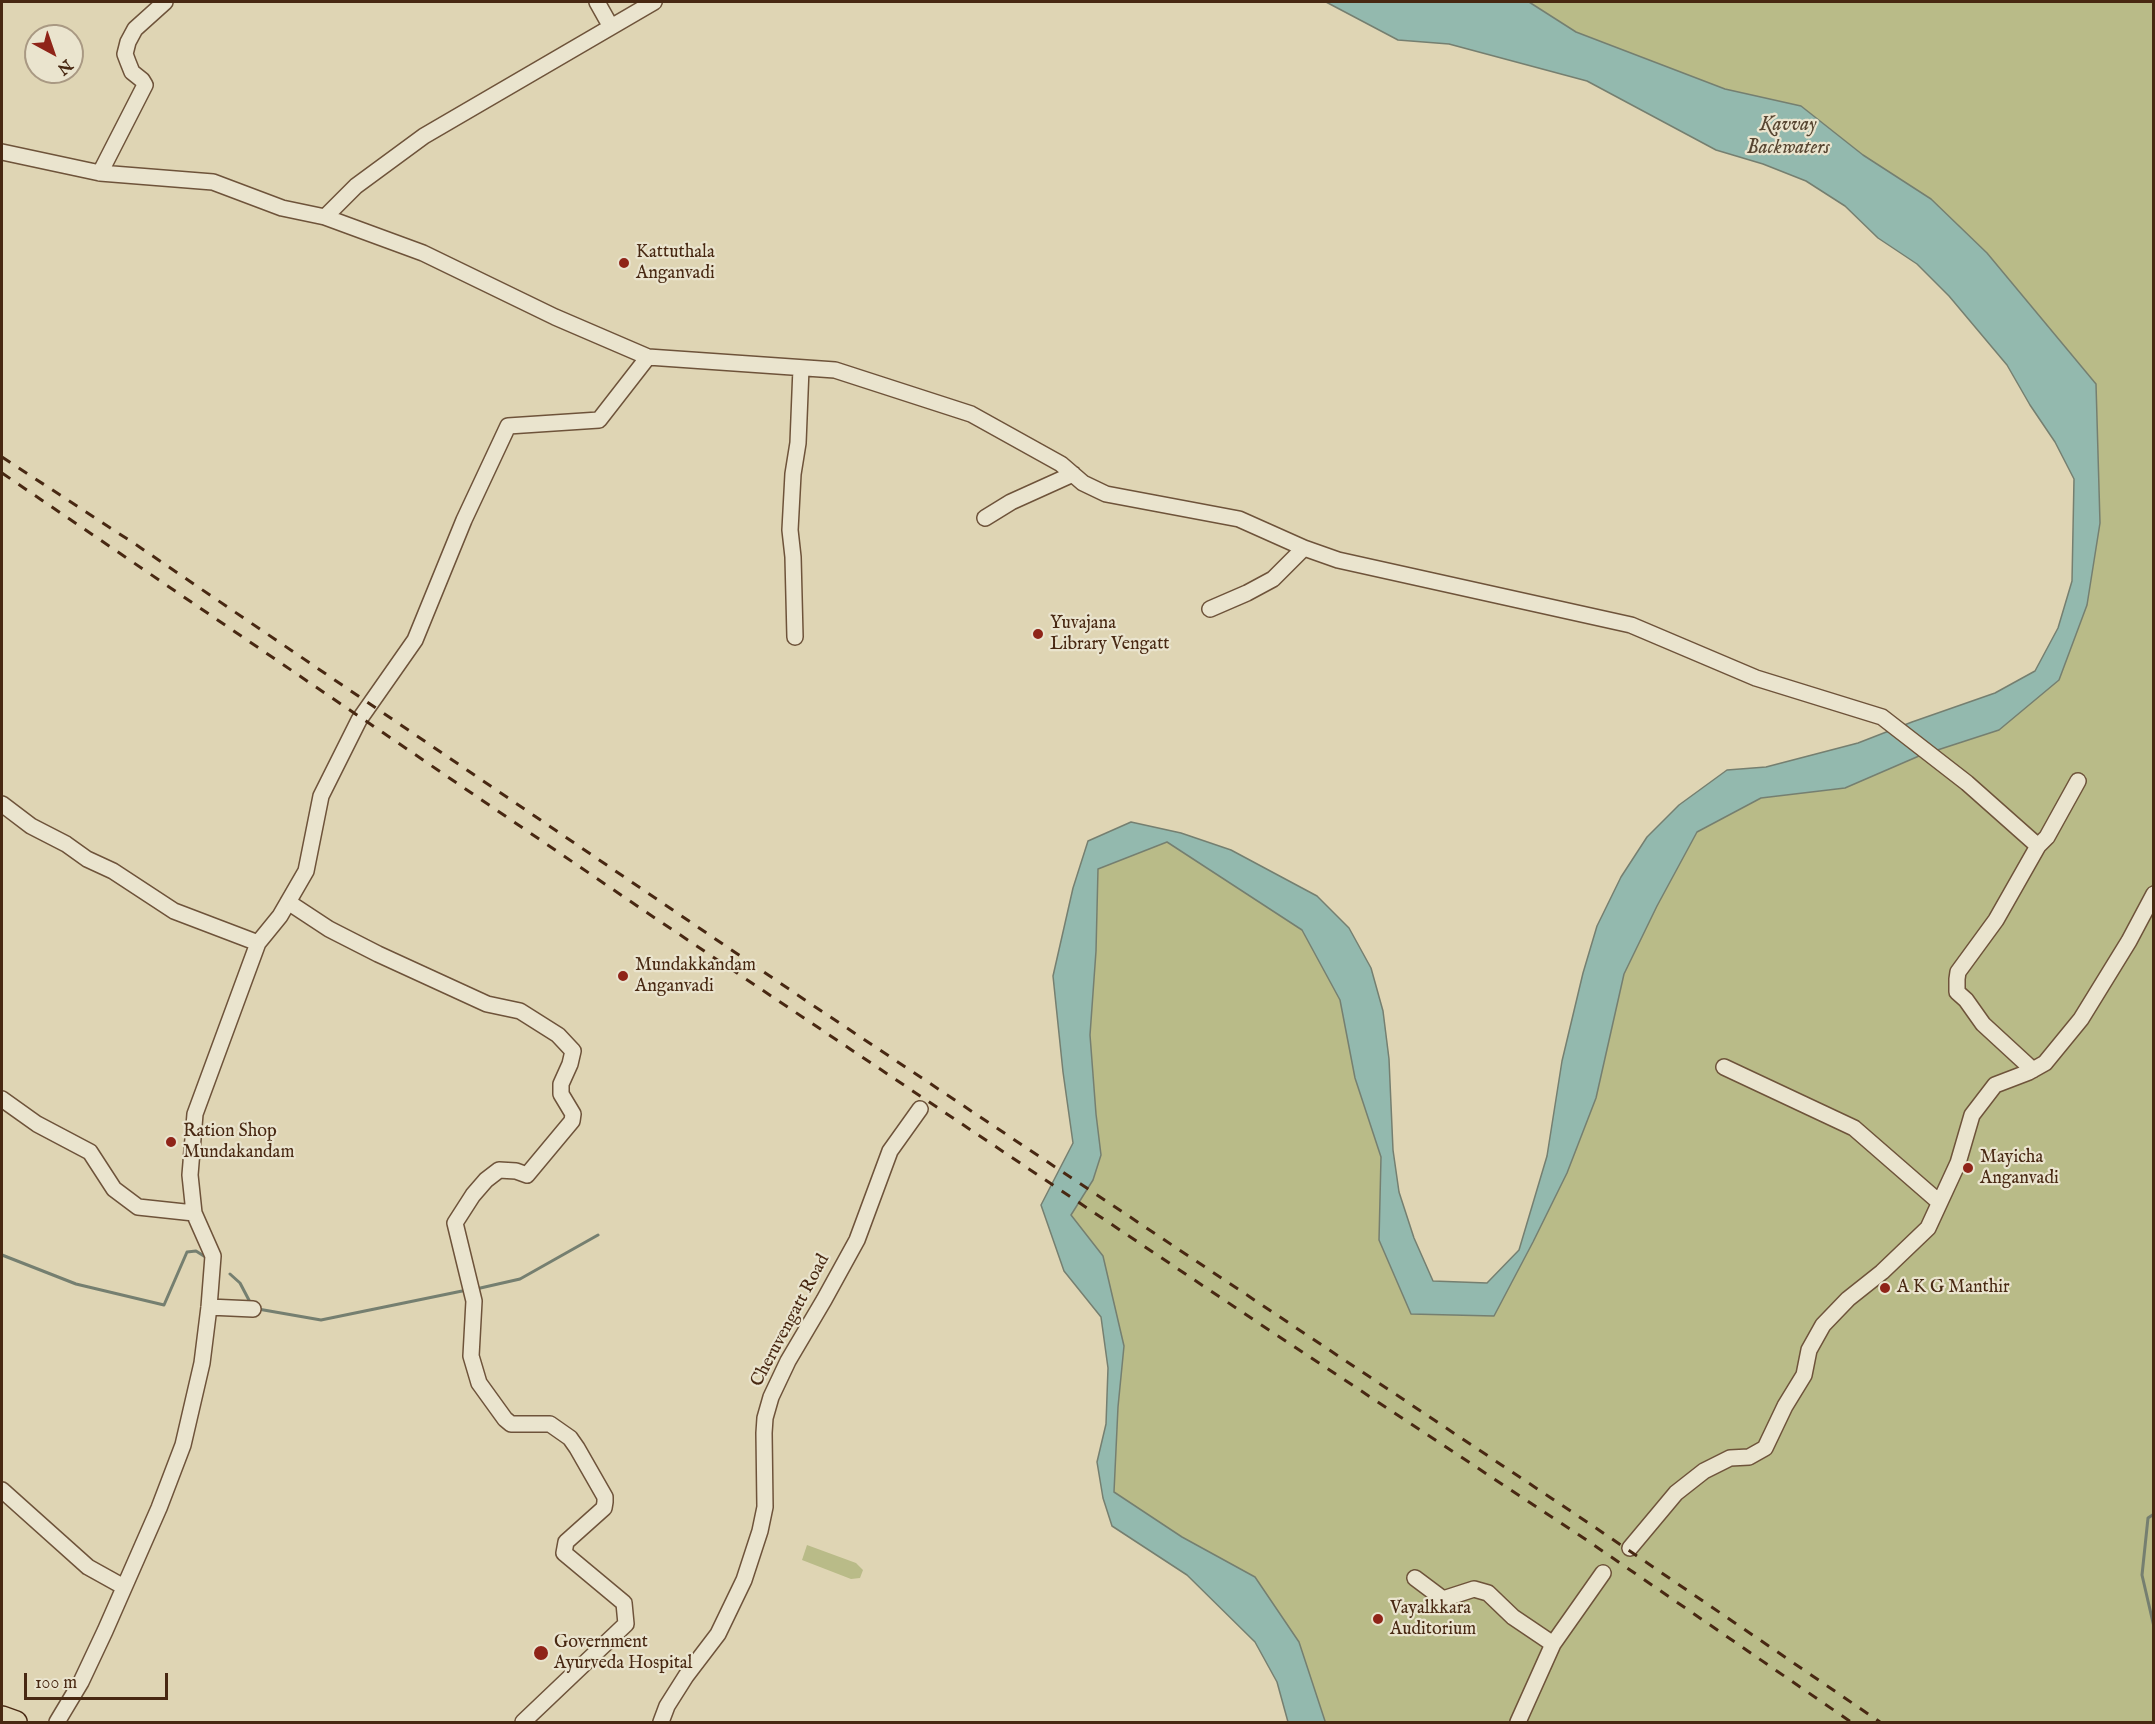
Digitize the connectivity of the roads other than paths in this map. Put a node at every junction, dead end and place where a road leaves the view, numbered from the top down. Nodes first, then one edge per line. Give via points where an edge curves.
1 (165, 2) edge
2 (597, 2) edge
3 (654, 2) edge
4 (610, 27) junction
5 (2, 152) edge
6 (100, 173) junction
7 (325, 216) junction
8 (648, 357) junction
9 (801, 368) junction
10 (1073, 474) junction
11 (985, 518) dead end
12 (1304, 548) junction
13 (1210, 609) dead end
14 (795, 637) dead end
15 (2078, 781) dead end
16 (2, 804) edge
17 (2038, 846) junction
18 (2154, 894) edge
19 (288, 902) junction
20 (258, 943) junction
21 (1724, 1067) dead end
22 (2033, 1070) junction
23 (2, 1099) edge
24 (920, 1109) dead end
25 (1939, 1202) junction
26 (194, 1213) junction
27 (209, 1307) junction
28 (254, 1309) dead end
29 (2, 1490) edge
30 (1630, 1548) dead end
31 (1603, 1574) dead end
32 (1415, 1578) dead end
33 (124, 1587) junction
34 (1553, 1644) junction
35 (2, 1717) edge
36 (16, 1722) edge
37 (57, 1722) edge
38 (523, 1722) edge
39 (661, 1722) edge
40 (1518, 1722) edge

1 - 6 street via 135,29 128,42 128,62 145,85
2 - 4 street
3 - 4 street
4 - 7 street via 424,136 356,186
5 - 6 street
6 - 7 street via 213,182 282,208
7 - 8 street via 423,253
8 - 9 street
8 - 19 street via 599,420 508,426 415,640 359,720 321,796 306,872
9 - 10 street via 836,370 971,414
9 - 14 street via 790,530
10 - 11 street
10 - 12 street via 1106,494 1239,519
12 - 13 street via 1273,579
12 - 17 street via 1338,560 1631,625 1756,678 1882,717 1967,783
15 - 17 street
16 - 20 street via 174,911
17 - 22 street via 1957,979 1957,992 1983,1024
18 - 22 street via 2081,1019 2045,1063
19 - 20 street
19 - 38 street via 378,954 487,1004 520,1011 558,1035 573,1051 561,1084 572,1121 527,1175 499,1170 486,1180 455,1223 473,1295 471,1356 479,1383 511,1424 550,1424 570,1438 605,1497 604,1508 566,1542 564,1552 624,1603 626,1624
20 - 26 street via 195,1114 190,1175
21 - 25 street via 1854,1128
22 - 25 street via 1990,1089 1972,1116 1958,1163
23 - 26 street via 37,1124 90,1152 114,1189 138,1207
24 - 39 street, Cheruvengatt Road via 890,1151 857,1240 771,1397 764,1433 765,1507 744,1580 718,1634 686,1676
25 - 30 street via 1929,1228 1823,1325 1809,1350 1804,1375 1766,1448 1749,1457 1730,1458 1704,1471 1676,1494
26 - 27 street via 213,1256
27 - 28 street
27 - 33 street via 202,1363 183,1445
29 - 33 street via 88,1567
31 - 34 street
32 - 34 street via 1443,1599 1474,1589 1488,1593 1513,1617
33 - 37 street via 81,1682
34 - 40 street
35 - 36 highway

